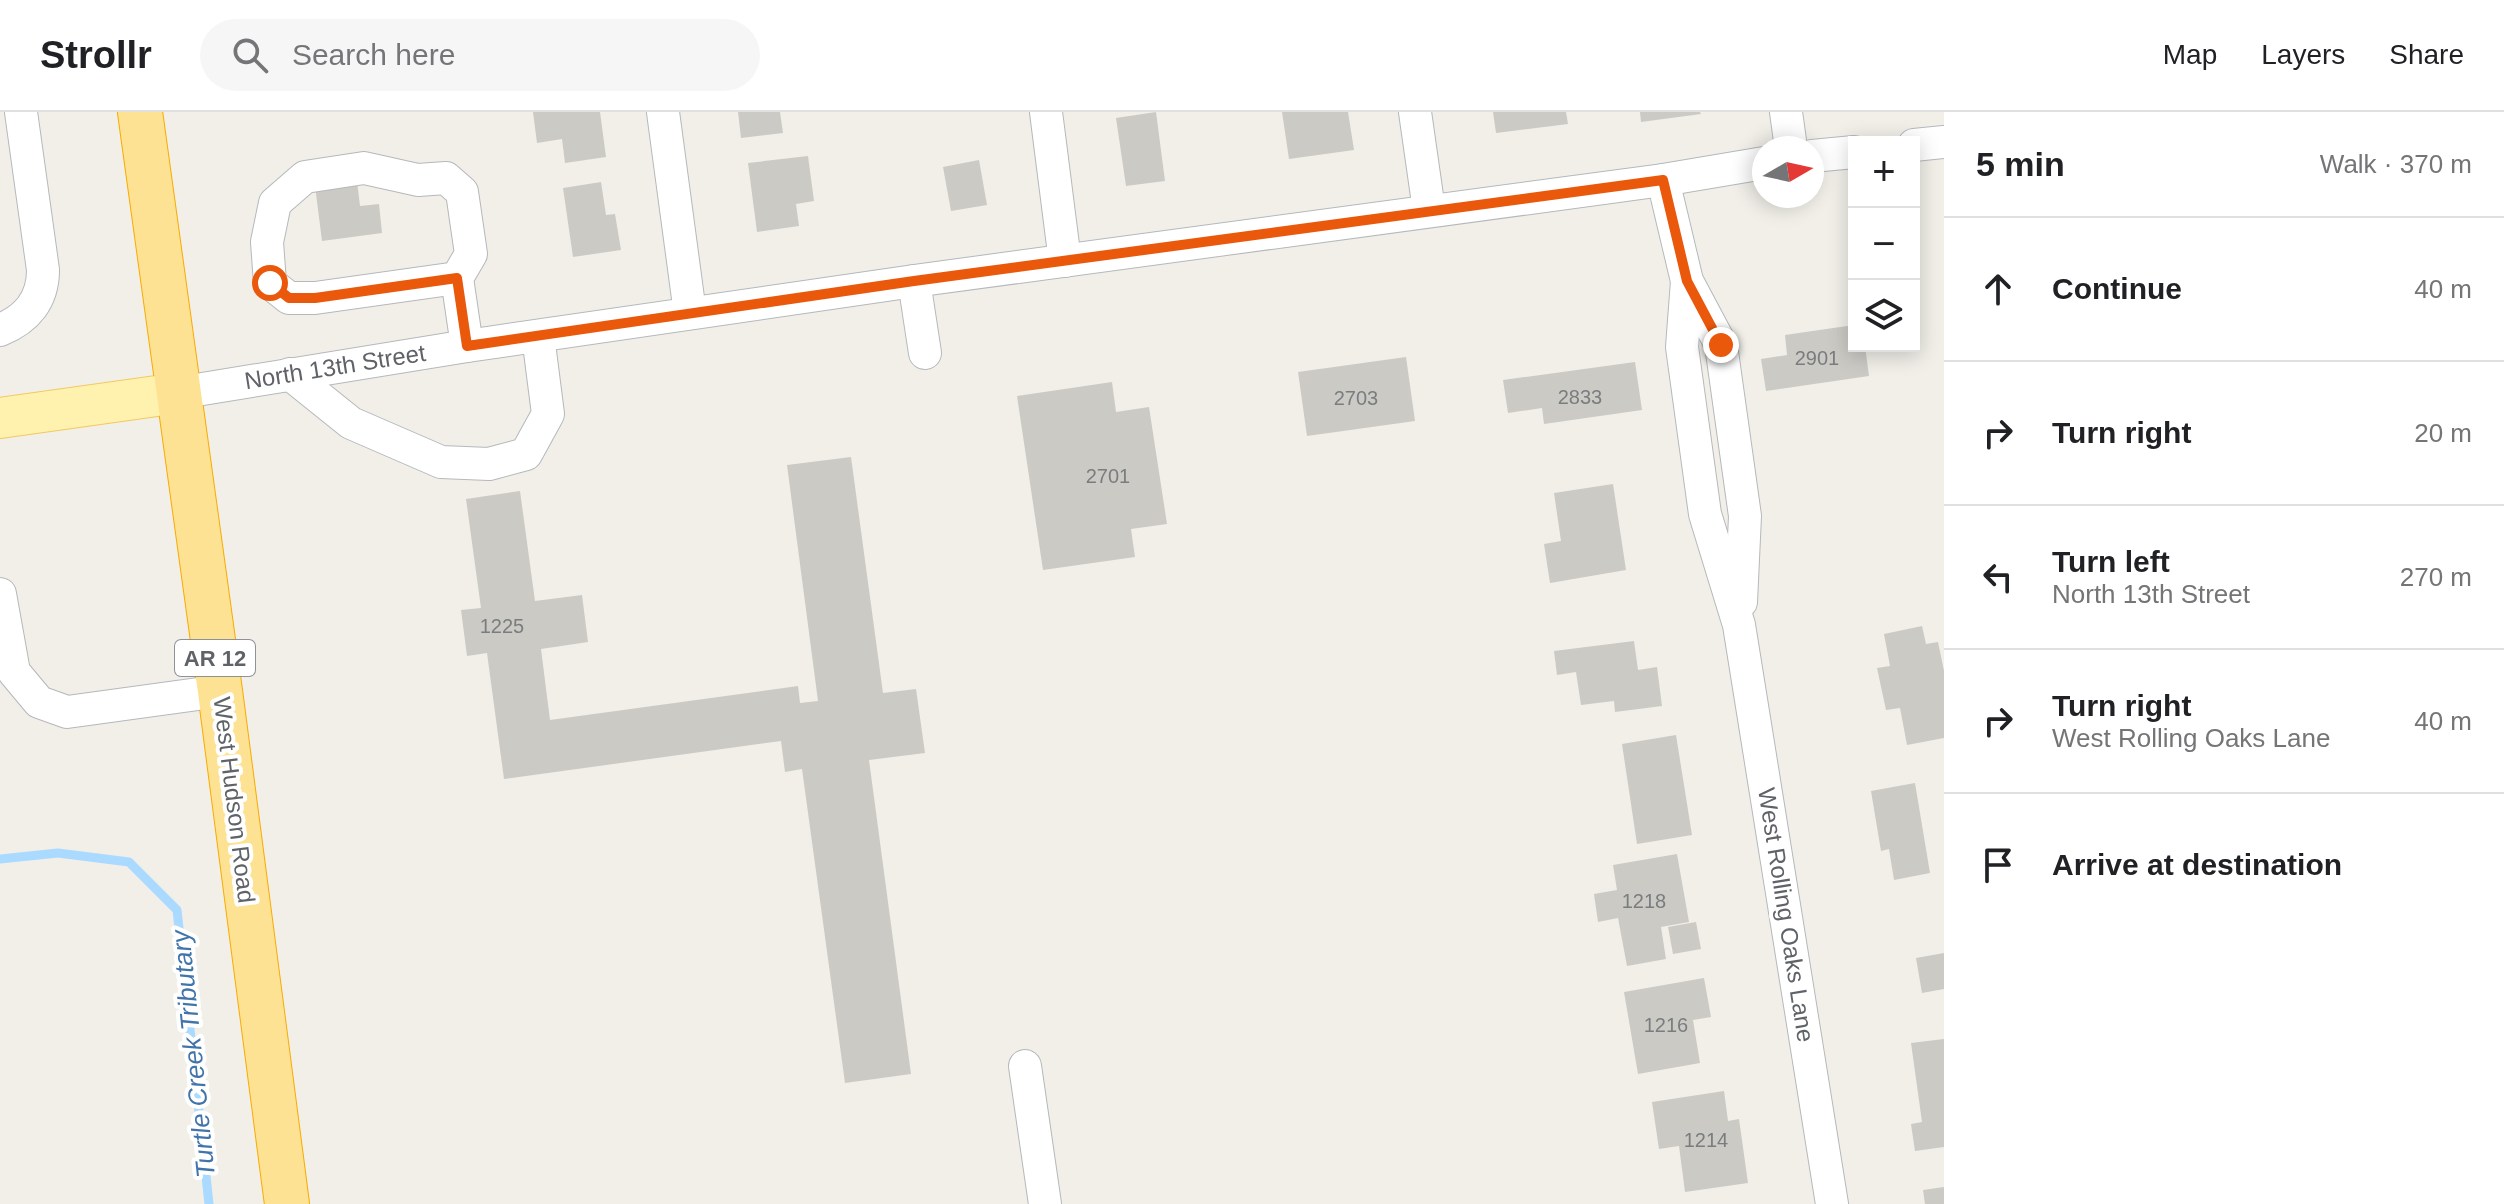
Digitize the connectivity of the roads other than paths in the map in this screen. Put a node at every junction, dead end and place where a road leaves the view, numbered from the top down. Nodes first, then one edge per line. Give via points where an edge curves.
1 (21, 112) edge
2 (140, 112) edge
3 (663, 112) edge
4 (1046, 112) edge
5 (1415, 112) edge
6 (1786, 112) edge
7 (1789, 136) edge
8 (1944, 142) edge
9 (1920, 144) edge
10 (1848, 153) edge
11 (1824, 155) edge
12 (1752, 165) edge
13 (1663, 180) junction
14 (1429, 210) junction
15 (1065, 261) junction
16 (457, 278) junction
17 (914, 281) junction
18 (690, 313) junction
19 (0, 330) edge
20 (538, 336) junction
21 (467, 346) junction
22 (925, 353) dead end
23 (290, 374) junction
24 (178, 393) junction
25 (0, 418) edge
26 (0, 594) edge
27 (220, 691) junction
28 (1025, 1066) dead end
29 (287, 1204) edge
30 (1045, 1204) edge
31 (1832, 1204) edge

1 - 19 street via 43,285 27,315
2 - 24 highway, West Hudson Road / AR 12
3 - 18 street
4 - 15 street
5 - 14 street
6 - 7 street
8 - 9 street
10 - 11 street
12 - 13 street, North 13th Street
13 - 14 street, North 13th Street
13 - 31 street, West Rolling Oaks Lane via 1687,281 1682,347 1705,514 1739,625
14 - 15 street, North 13th Street
15 - 17 street, North 13th Street
16 - 16 street via 471,254 462,192 446,178 418,180 364,168 305,177 275,203 267,242 270,283 289,298
16 - 21 street
17 - 18 street, North 13th Street
17 - 22 street
18 - 20 street, North 13th Street
20 - 21 street, North 13th Street
20 - 23 street via 548,414 526,454 489,464 441,462 351,423
21 - 23 street, North 13th Street
23 - 24 street, North 13th Street
24 - 25 main road, North 13th Street
24 - 27 highway, West Hudson Road / AR 12
26 - 27 street via 14,672 39,702 67,712
27 - 29 highway, West Hudson Road / AR 12
28 - 30 street

